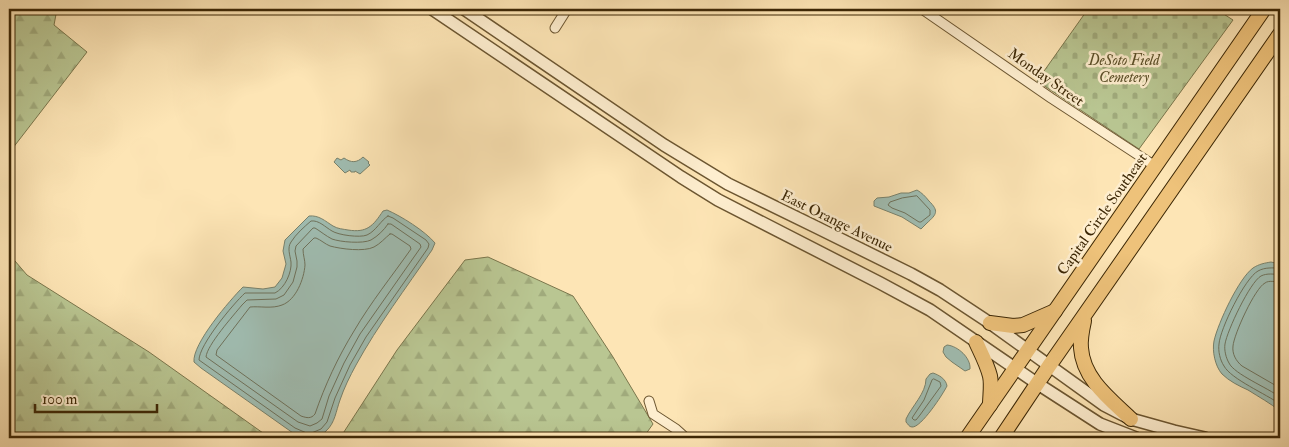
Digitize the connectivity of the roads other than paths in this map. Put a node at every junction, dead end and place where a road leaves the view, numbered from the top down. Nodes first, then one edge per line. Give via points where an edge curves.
1 (432, 9) edge
2 (464, 9) edge
3 (567, 9) edge
4 (922, 9) edge
5 (1264, 9) edge
6 (555, 28) dead end
7 (1280, 34) edge
8 (1155, 166) junction
9 (1056, 311) junction
10 (1084, 317) junction
11 (990, 323) junction
12 (976, 342) junction
13 (1029, 350) junction
14 (1049, 366) junction
15 (1014, 368) junction
16 (1038, 384) junction
17 (649, 401) dead end
18 (990, 405) junction
19 (1131, 419) junction
20 (686, 438) edge
21 (967, 438) edge
22 (1001, 438) edge
23 (1136, 438) edge
24 (1205, 438) edge

1 - 12 street via 688,182 930,310
2 - 11 street, East Orange Avenue via 656,140 728,184 911,274
3 - 6 street
4 - 8 street, Monday Street
5 - 8 main road, Capital Circle Southeast
7 - 10 main road
8 - 9 main road, Capital Circle Southeast
9 - 11 main road via 1023,326
9 - 13 main road, Capital Circle Southeast
10 - 14 main road
10 - 19 main road via 1080,339 1088,374
11 - 13 street, East Orange Avenue
12 - 15 street
12 - 18 main road via 990,376
13 - 14 street, East Orange Avenue
13 - 15 main road, Capital Circle Southeast
14 - 16 main road
14 - 19 street, East Orange Avenue via 1104,405
15 - 16 street
15 - 18 main road, Capital Circle Southeast
16 - 22 main road
16 - 23 street via 1100,424
17 - 20 street via 653,414
18 - 21 main road, Capital Circle Southeast
19 - 24 street, East Orange Avenue

